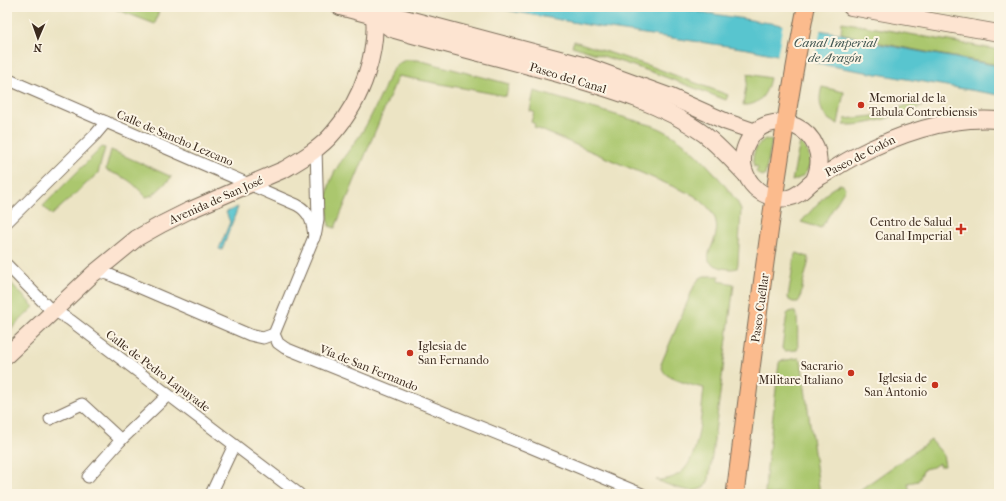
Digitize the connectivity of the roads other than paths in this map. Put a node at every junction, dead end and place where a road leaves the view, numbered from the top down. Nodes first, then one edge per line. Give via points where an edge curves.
1 (340, 7) edge
2 (851, 7) edge
3 (373, 12) edge
4 (805, 12) edge
5 (999, 33) edge
6 (7, 79) edge
7 (999, 120) edge
8 (106, 122) junction
9 (786, 123) junction
10 (756, 132) junction
11 (316, 149) junction
12 (745, 174) junction
13 (814, 180) junction
14 (250, 184) junction
15 (775, 198) junction
16 (7, 222) edge
17 (314, 238) junction
18 (7, 265) edge
19 (93, 274) junction
20 (54, 312) junction
21 (274, 334) junction
22 (7, 355) edge
23 (168, 395) junction
24 (50, 419) dead end
25 (121, 440) junction
26 (234, 445) junction
27 (88, 477) dead end
28 (212, 494) edge
29 (299, 494) edge
30 (642, 494) edge
31 (735, 494) edge

1 - 3 main road, Paseo del Canal
2 - 5 main road
3 - 10 main road, Paseo del Canal via 476,36 586,66 665,94
3 - 11 main road, Avenida de San José via 373,46 361,87 343,122
3 - 12 main road, Paseo del Canal via 395,30 572,78 651,105 703,134 725,152
4 - 9 main road, Paseo Cuéllar
6 - 8 street, Calle de Sancho Lezcano
7 - 13 main road, Paseo de Colón via 954,122 903,135
8 - 14 street, Calle de Sancho Lezcano
8 - 16 street
9 - 10 main road via 767,125
9 - 13 main road via 805,131 816,147 818,167
9 - 15 main road, Paseo Cuéllar
10 - 12 main road via 748,140 744,151
11 - 14 main road, Avenida de San José via 285,169
11 - 17 street via 318,227
12 - 15 main road, Paseo del Canal via 755,188 764,195
13 - 15 main road, Paseo de Colón via 805,190 794,196
14 - 17 street, Calle de Sancho Lezcano via 306,211 312,222
14 - 19 main road, Avenida de San José via 144,233
15 - 31 main road, Paseo Cuéllar
17 - 21 street
18 - 20 street, Calle de Pedro Lapuyade via 36,297
19 - 20 main road, Avenida de San José
19 - 21 street via 108,274 250,335 263,338
20 - 22 main road, Avenida de San José
20 - 23 street, Calle de Pedro Lapuyade via 70,320
21 - 30 street, Vía de San Fernando via 278,343 286,348
23 - 25 street
23 - 26 street, Calle de Pedro Lapuyade
24 - 25 street via 82,404
25 - 27 street
26 - 28 street
26 - 29 street, Calle de Pedro Lapuyade

